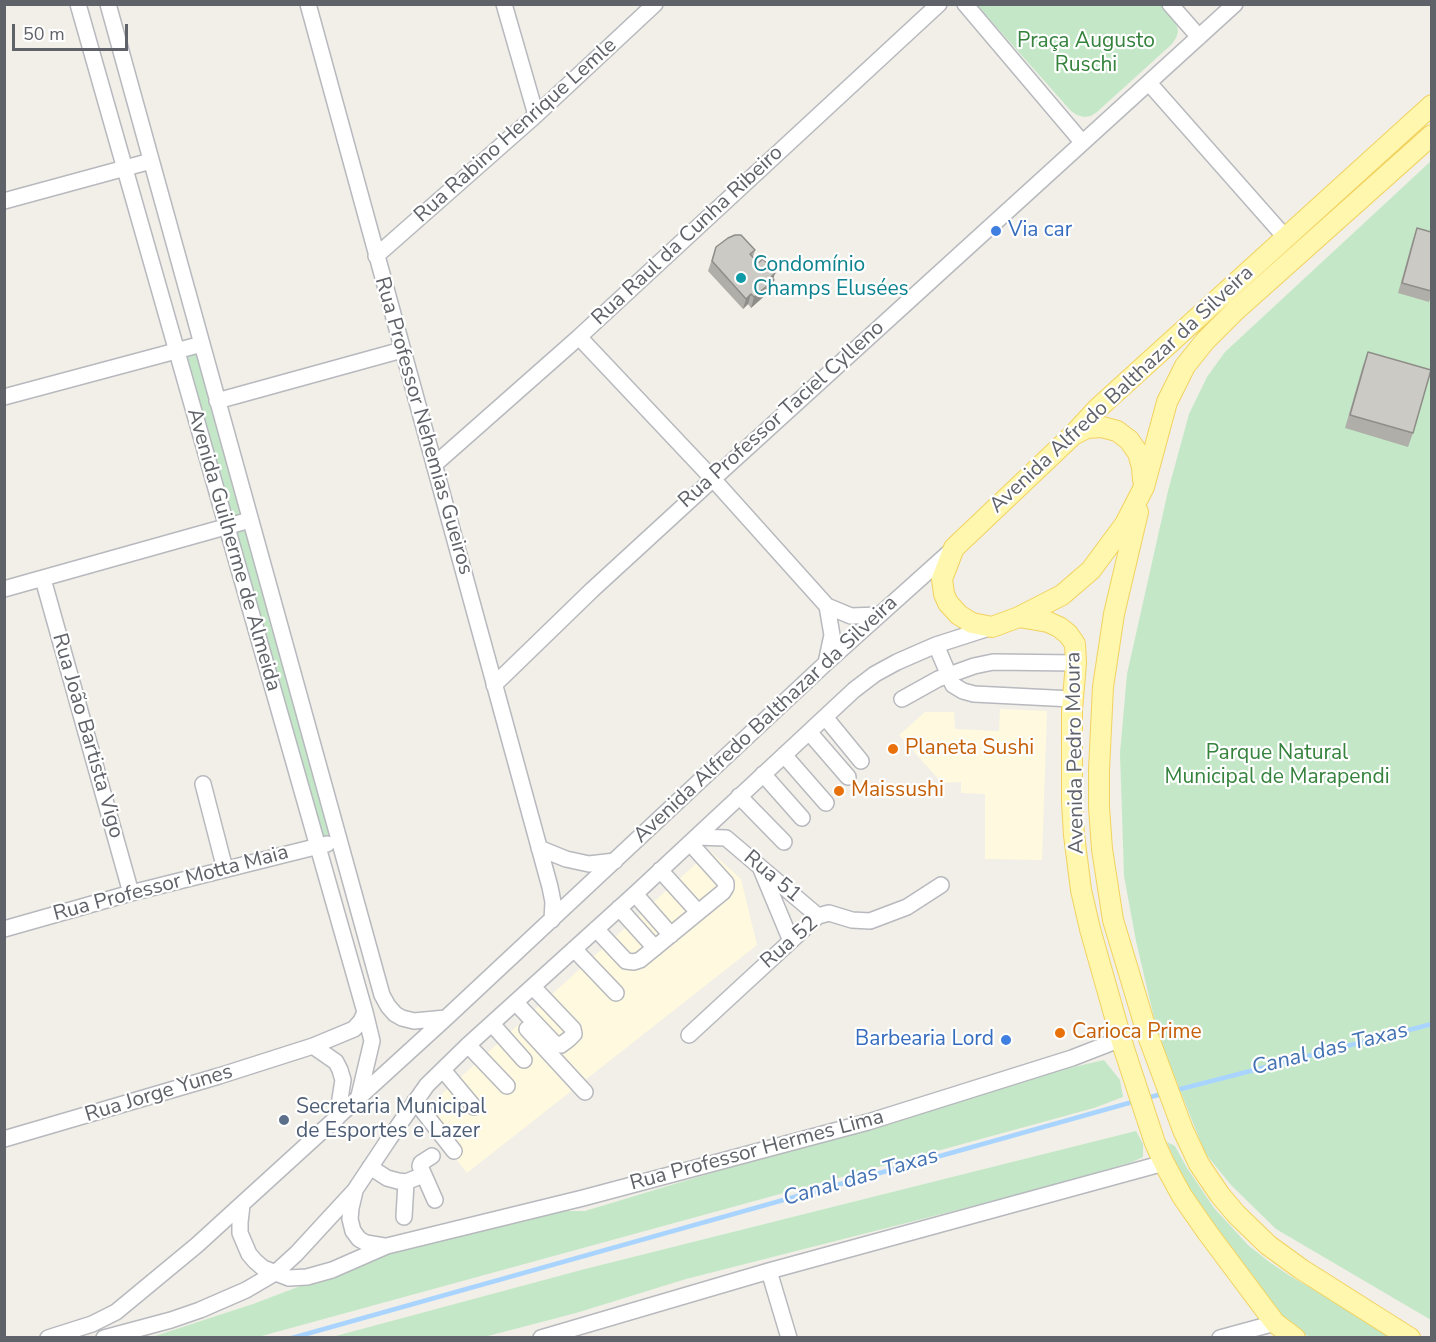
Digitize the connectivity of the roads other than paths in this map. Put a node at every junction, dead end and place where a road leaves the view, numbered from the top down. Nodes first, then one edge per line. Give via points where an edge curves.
1 (78, 4) edge
2 (108, 4) edge
3 (308, 4) edge
4 (504, 4) edge
5 (656, 4) edge
6 (939, 4) edge
7 (965, 4) edge
8 (1170, 4) edge
9 (1235, 4) edge
10 (1199, 37) junction
11 (1149, 83) junction
12 (1431, 105) edge
13 (536, 116) junction
14 (1431, 135) edge
15 (1082, 142) junction
16 (151, 161) junction
17 (125, 168) junction
18 (4, 201) edge
19 (1285, 237) junction
20 (376, 256) junction
21 (579, 338) junction
22 (202, 344) junction
23 (176, 350) junction
24 (402, 350) junction
25 (4, 397) edge
26 (217, 401) junction
27 (1073, 435) junction
28 (435, 465) junction
29 (713, 479) junction
30 (1144, 487) junction
31 (250, 520) junction
32 (227, 526) junction
33 (954, 548) junction
34 (43, 579) junction
35 (4, 590) edge
36 (827, 606) junction
37 (879, 615) junction
38 (1019, 617) junction
39 (992, 627) junction
40 (936, 645) junction
41 (826, 663) junction
42 (1076, 663) junction
43 (948, 675) junction
44 (494, 686) junction
45 (902, 699) dead end
46 (1072, 699) junction
47 (825, 717) junction
48 (809, 732) junction
49 (784, 754) junction
50 (861, 761) dead end
51 (763, 774) junction
52 (849, 777) dead end
53 (203, 784) dead end
54 (734, 801) junction
55 (826, 803) dead end
56 (802, 818) dead end
57 (726, 838) junction
58 (693, 840) junction
59 (339, 841) junction
60 (784, 842) dead end
61 (318, 846) junction
62 (539, 848) junction
63 (615, 861) junction
64 (760, 866) junction
65 (225, 869) junction
66 (660, 870) junction
67 (941, 885) dead end
68 (131, 893) junction
69 (635, 894) junction
70 (619, 908) junction
71 (698, 912) junction
72 (818, 916) junction
73 (552, 920) junction
74 (4, 929) edge
75 (596, 929) junction
76 (671, 934) junction
77 (791, 941) junction
78 (655, 948) junction
79 (574, 949) junction
80 (533, 987) junction
81 (616, 993) dead end
82 (516, 1003) junction
83 (365, 1012) junction
84 (446, 1018) junction
85 (530, 1018) junction
86 (492, 1024) junction
87 (689, 1035) dead end
88 (1123, 1044) junction
89 (468, 1045) junction
90 (313, 1046) junction
91 (524, 1060) dead end
92 (442, 1070) junction
93 (507, 1086) dead end
94 (585, 1092) dead end
95 (359, 1096) junction
96 (415, 1101) junction
97 (474, 1107) dead end
98 (337, 1118) junction
99 (4, 1139) edge
100 (454, 1151) dead end
101 (432, 1156) dead end
102 (1164, 1163) junction
103 (370, 1167) junction
104 (423, 1175) junction
105 (406, 1182) junction
106 (355, 1190) junction
107 (435, 1200) dead end
108 (242, 1205) junction
109 (404, 1217) dead end
110 (387, 1246) junction
111 (769, 1271) junction
112 (275, 1273) junction
113 (1287, 1333) edge
114 (48, 1338) edge
115 (105, 1338) edge
116 (541, 1338) edge
117 (789, 1338) edge
118 (1220, 1338) edge
119 (1410, 1338) edge

1 - 17 street, Avenida Guilherme de Almeida
2 - 16 street, Avenida Guilherme de Almeida
3 - 20 street, Rua Professor Nehemias Gueiros
4 - 13 street
5 - 13 street, Rua Rabino Henrique Lemle
6 - 21 street, Rua Raul da Cunha Ribeiro
7 - 15 street
8 - 10 street
9 - 10 street, Rua Professor Taciel Cylleno
10 - 11 street, Rua Professor Taciel Cylleno
11 - 15 street, Rua Professor Taciel Cylleno
11 - 19 street
12 - 19 main road, Avenida Alfredo Balthazar da Silveira
13 - 20 street, Rua Rabino Henrique Lemle
14 - 30 main road, Avenida Alfredo Balthazar da Silveira via 1205,341 1185,366 1167,402
15 - 29 street, Rua Professor Taciel Cylleno
16 - 17 street
16 - 22 street, Avenida Guilherme de Almeida
17 - 18 street
17 - 23 street, Avenida Guilherme de Almeida
19 - 27 main road, Avenida Alfredo Balthazar da Silveira
20 - 24 street, Rua Professor Nehemias Gueiros
21 - 28 street, Rua Raul da Cunha Ribeiro
21 - 29 street
22 - 23 street
22 - 26 street, Avenida Guilherme de Almeida
23 - 25 street
23 - 32 street, Avenida Guilherme de Almeida
24 - 26 street
24 - 28 street, Rua Professor Nehemias Gueiros
26 - 31 street, Avenida Guilherme de Almeida
27 - 30 main road via 1102,427 1117,431 1138,453
27 - 33 main road, Avenida Alfredo Balthazar da Silveira
28 - 44 street, Rua Professor Nehemias Gueiros
29 - 36 street
29 - 44 street, Rua Professor Taciel Cylleno
30 - 38 main road, Avenida Alfredo Balthazar da Silveira via 1125,524 1091,570 1062,596
30 - 119 main road, Avenida Pedro Moura via 1114,614 1101,711 1099,779 1101,849 1113,921 1148,1036 1198,1164 1236,1214 1301,1269
31 - 32 street
31 - 59 street, Avenida Guilherme de Almeida
32 - 34 street
32 - 61 street, Avenida Guilherme de Almeida
33 - 37 street, Avenida Alfredo Balthazar da Silveira
33 - 39 main road via 942,579 948,603 972,623
34 - 35 street
34 - 68 street, Rua João Bartista Vigo
36 - 37 street via 851,616
36 - 41 street via 832,635
37 - 41 street, Avenida Alfredo Balthazar da Silveira
38 - 39 main road, Avenida Alfredo Balthazar da Silveira
38 - 42 main road, Avenida Pedro Moura via 1048,622 1068,634 1075,644
39 - 40 street, Avenida Alfredo Balthazar da Silveira
40 - 43 street
40 - 47 street, Avenida Alfredo Balthazar da Silveira via 875,674
41 - 63 street, Avenida Alfredo Balthazar da Silveira
42 - 43 street via 993,662
42 - 46 main road, Avenida Pedro Moura
43 - 45 street
43 - 46 street via 956,688 974,694
44 - 62 street, Rua Professor Nehemias Gueiros
46 - 88 main road, Avenida Pedro Moura via 1074,835 1081,890
47 - 48 street, Avenida Alfredo Balthazar da Silveira
47 - 50 street
48 - 49 street, Avenida Alfredo Balthazar da Silveira
48 - 52 street
49 - 51 street, Avenida Alfredo Balthazar da Silveira
49 - 55 street
51 - 54 street, Avenida Alfredo Balthazar da Silveira
51 - 56 street
53 - 65 street
54 - 57 street, Rua 51 via 725,824
54 - 58 street, Avenida Alfredo Balthazar da Silveira
54 - 60 street
57 - 58 street, Rua 51
57 - 64 street, Rua 51
58 - 66 street, Avenida Alfredo Balthazar da Silveira
58 - 71 street via 726,883 723,892
59 - 61 street, Rua Professor Motta Maia
59 - 84 street, Avenida Guilherme de Almeida via 388,1006 395,1014 414,1021
61 - 65 street, Rua Professor Motta Maia
61 - 83 street, Avenida Guilherme de Almeida
62 - 63 street via 589,864
62 - 73 street, Rua Professor Nehemias Gueiros via 553,902
63 - 73 street, Avenida Alfredo Balthazar da Silveira
64 - 72 street, Rua 51
64 - 77 street
65 - 68 street, Rua Professor Motta Maia
66 - 69 street, Avenida Alfredo Balthazar da Silveira
66 - 71 street
67 - 72 street, Rua 52 via 907,907 870,921 829,913
68 - 74 street, Rua Professor Motta Maia
69 - 70 street, Avenida Alfredo Balthazar da Silveira
69 - 76 street
70 - 75 street, Avenida Alfredo Balthazar da Silveira
70 - 78 street
71 - 76 street
72 - 77 street, Rua 52
73 - 84 street, Avenida Alfredo Balthazar da Silveira
75 - 78 street via 626,961 640,960
75 - 79 street, Avenida Alfredo Balthazar da Silveira
76 - 78 street
77 - 87 street, Rua 52
79 - 80 street, Avenida Alfredo Balthazar da Silveira
79 - 81 street
80 - 82 street, Avenida Alfredo Balthazar da Silveira
80 - 85 street via 575,1031 557,1045
82 - 85 street
82 - 86 street, Avenida Alfredo Balthazar da Silveira
83 - 90 street, Rua Jorge Yunes via 354,1029
83 - 95 street, Avenida Guilherme de Almeida via 372,1041
84 - 95 street, Avenida Alfredo Balthazar da Silveira
85 - 94 street via 524,1026
86 - 89 street, Avenida Alfredo Balthazar da Silveira
86 - 91 street
88 - 102 main road, Avenida Pedro Moura
88 - 110 street, Rua Professor Hermes Lima via 868,1122
89 - 92 street, Avenida Alfredo Balthazar da Silveira
89 - 93 street
90 - 98 street via 336,1062 340,1070 343,1080
90 - 99 street, Rua Jorge Yunes
92 - 96 street, Avenida Alfredo Balthazar da Silveira
92 - 97 street
95 - 98 street, Avenida Alfredo Balthazar da Silveira
96 - 100 street
96 - 103 street, Avenida Alfredo Balthazar da Silveira
98 - 108 street, Avenida Alfredo Balthazar da Silveira
101 - 104 street via 420,1163
102 - 111 street
102 - 113 main road, Avenida Pedro Moura via 1207,1233
103 - 105 street via 387,1178
103 - 106 street, Avenida Alfredo Balthazar da Silveira
104 - 105 street
104 - 107 street
105 - 109 street
106 - 110 street, Rua Professor Hermes Lima via 352,1231 366,1244
106 - 112 street, Avenida Alfredo Balthazar da Silveira
108 - 112 street via 240,1233 249,1254 263,1268
108 - 114 street, Avenida Alfredo Balthazar da Silveira via 125,1306 92,1324
110 - 112 street, Rua Professor Hermes Lima via 307,1278
111 - 116 street
111 - 117 street
112 - 115 street, Avenida Alfredo Balthazar da Silveira via 200,1310
113 - 118 street

